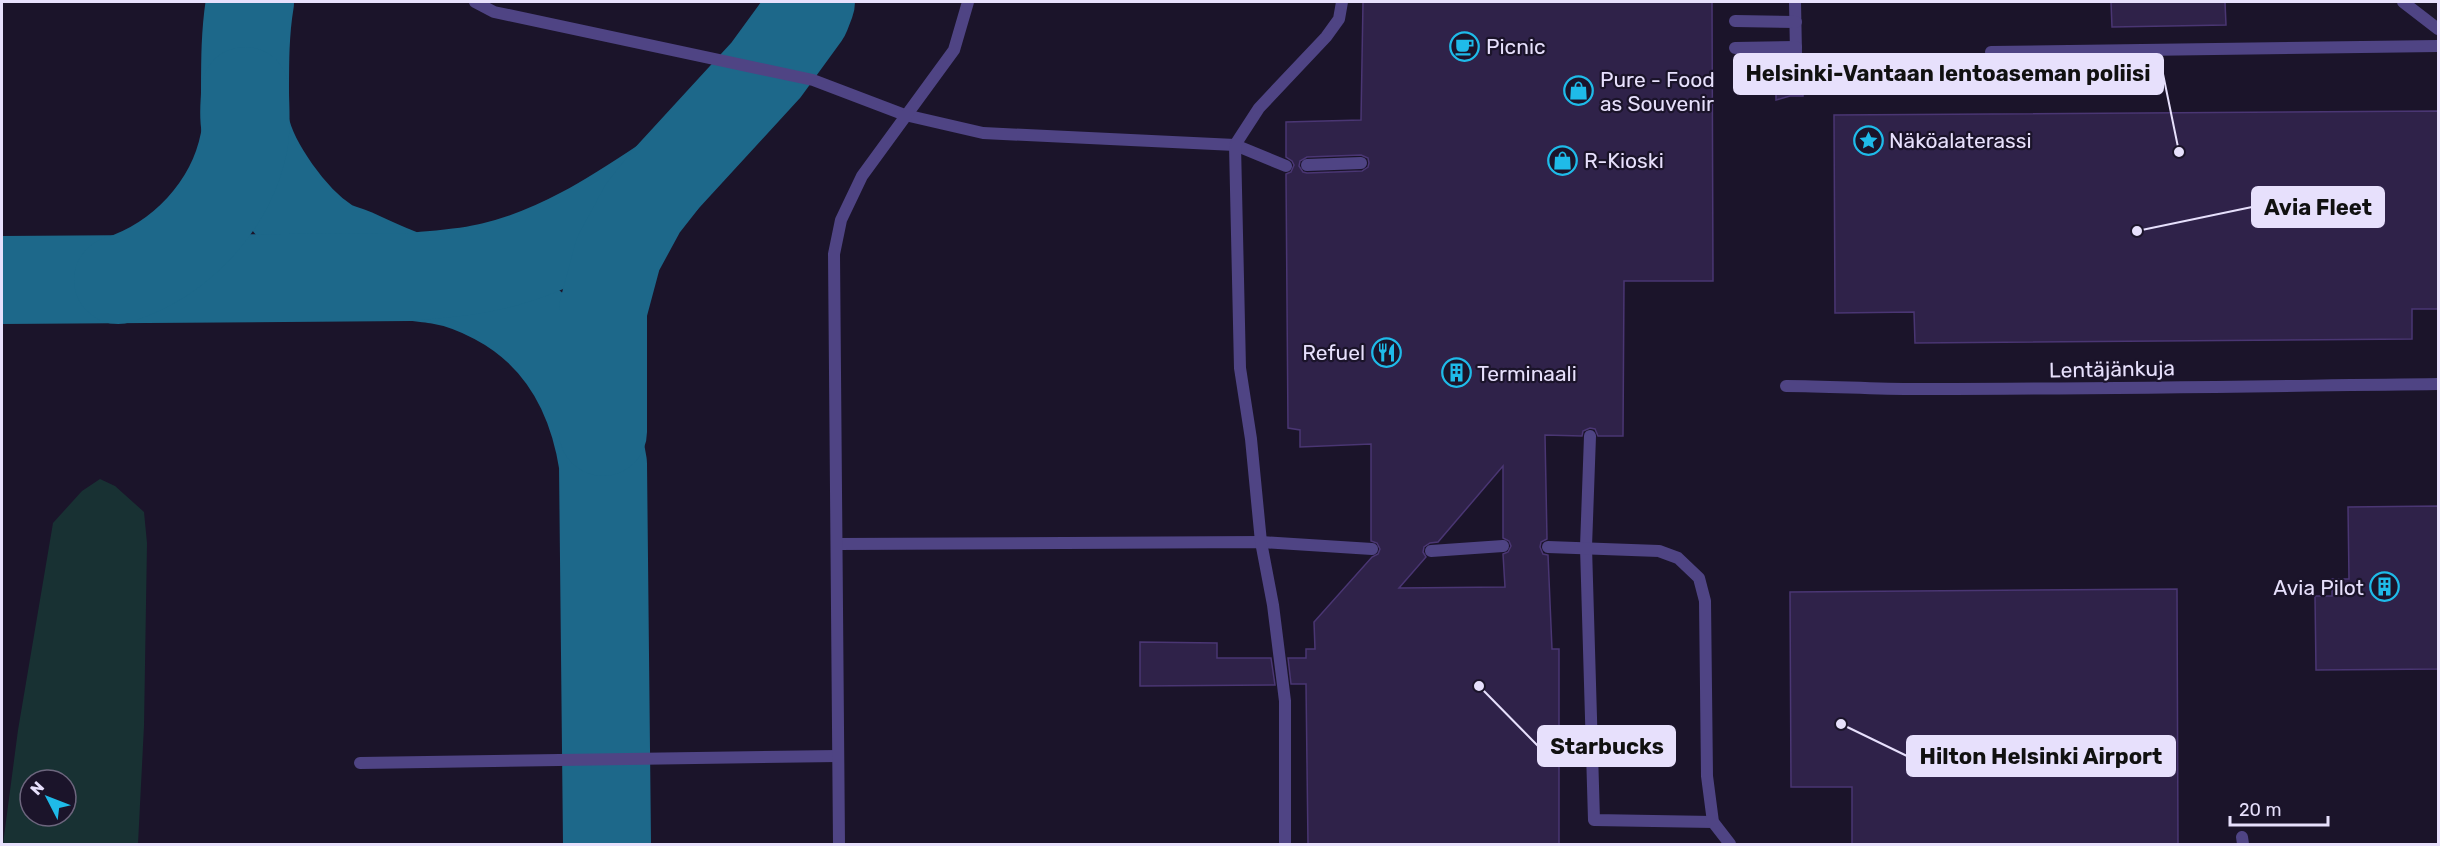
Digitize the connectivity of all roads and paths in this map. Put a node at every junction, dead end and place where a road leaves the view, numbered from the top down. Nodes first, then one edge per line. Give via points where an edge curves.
1 (475, 2) edge
2 (968, 2) edge
3 (1342, 2) edge
4 (1796, 2) edge
5 (2403, 2) edge
6 (1735, 21) dead end
7 (1796, 22) junction
8 (2439, 29) edge
9 (2439, 46) edge
10 (1735, 48) dead end
11 (1991, 52) dead end
12 (905, 115) junction
13 (1235, 145) junction
14 (1361, 163) dead end
15 (1307, 165) dead end
16 (1286, 166) dead end
17 (2439, 384) edge
18 (1786, 386) dead end
19 (1590, 436) dead end
20 (1261, 542) junction
21 (837, 544) junction
22 (1503, 546) dead end
23 (1548, 547) dead end
24 (1586, 547) junction
25 (1372, 549) dead end
26 (1431, 551) dead end
27 (838, 756) junction
28 (360, 763) dead end
29 (1713, 822) junction
30 (839, 844) edge
31 (1285, 844) edge
32 (1730, 844) edge

1 - 12 street via 494,12 813,80
2 - 12 street via 954,50
3 - 13 street via 1339,20 1259,108
4 - 7 street
5 - 8 street
6 - 7 street
7 - 10 street via 1796,51
9 - 11 street
12 - 13 street via 983,133
12 - 21 street via 862,176 841,220 834,254
13 - 16 street
13 - 20 street via 1240,368
14 - 15 street
17 - 18 street, Lentäjänkuja via 1865,390
19 - 24 street
20 - 21 street
20 - 25 street
20 - 31 street via 1285,701
21 - 27 street
22 - 26 street
23 - 24 street
24 - 29 street via 1659,550 1678,558 1699,578 1705,602 1707,776
24 - 29 street via 1594,820
27 - 28 street
27 - 30 street
29 - 32 street

